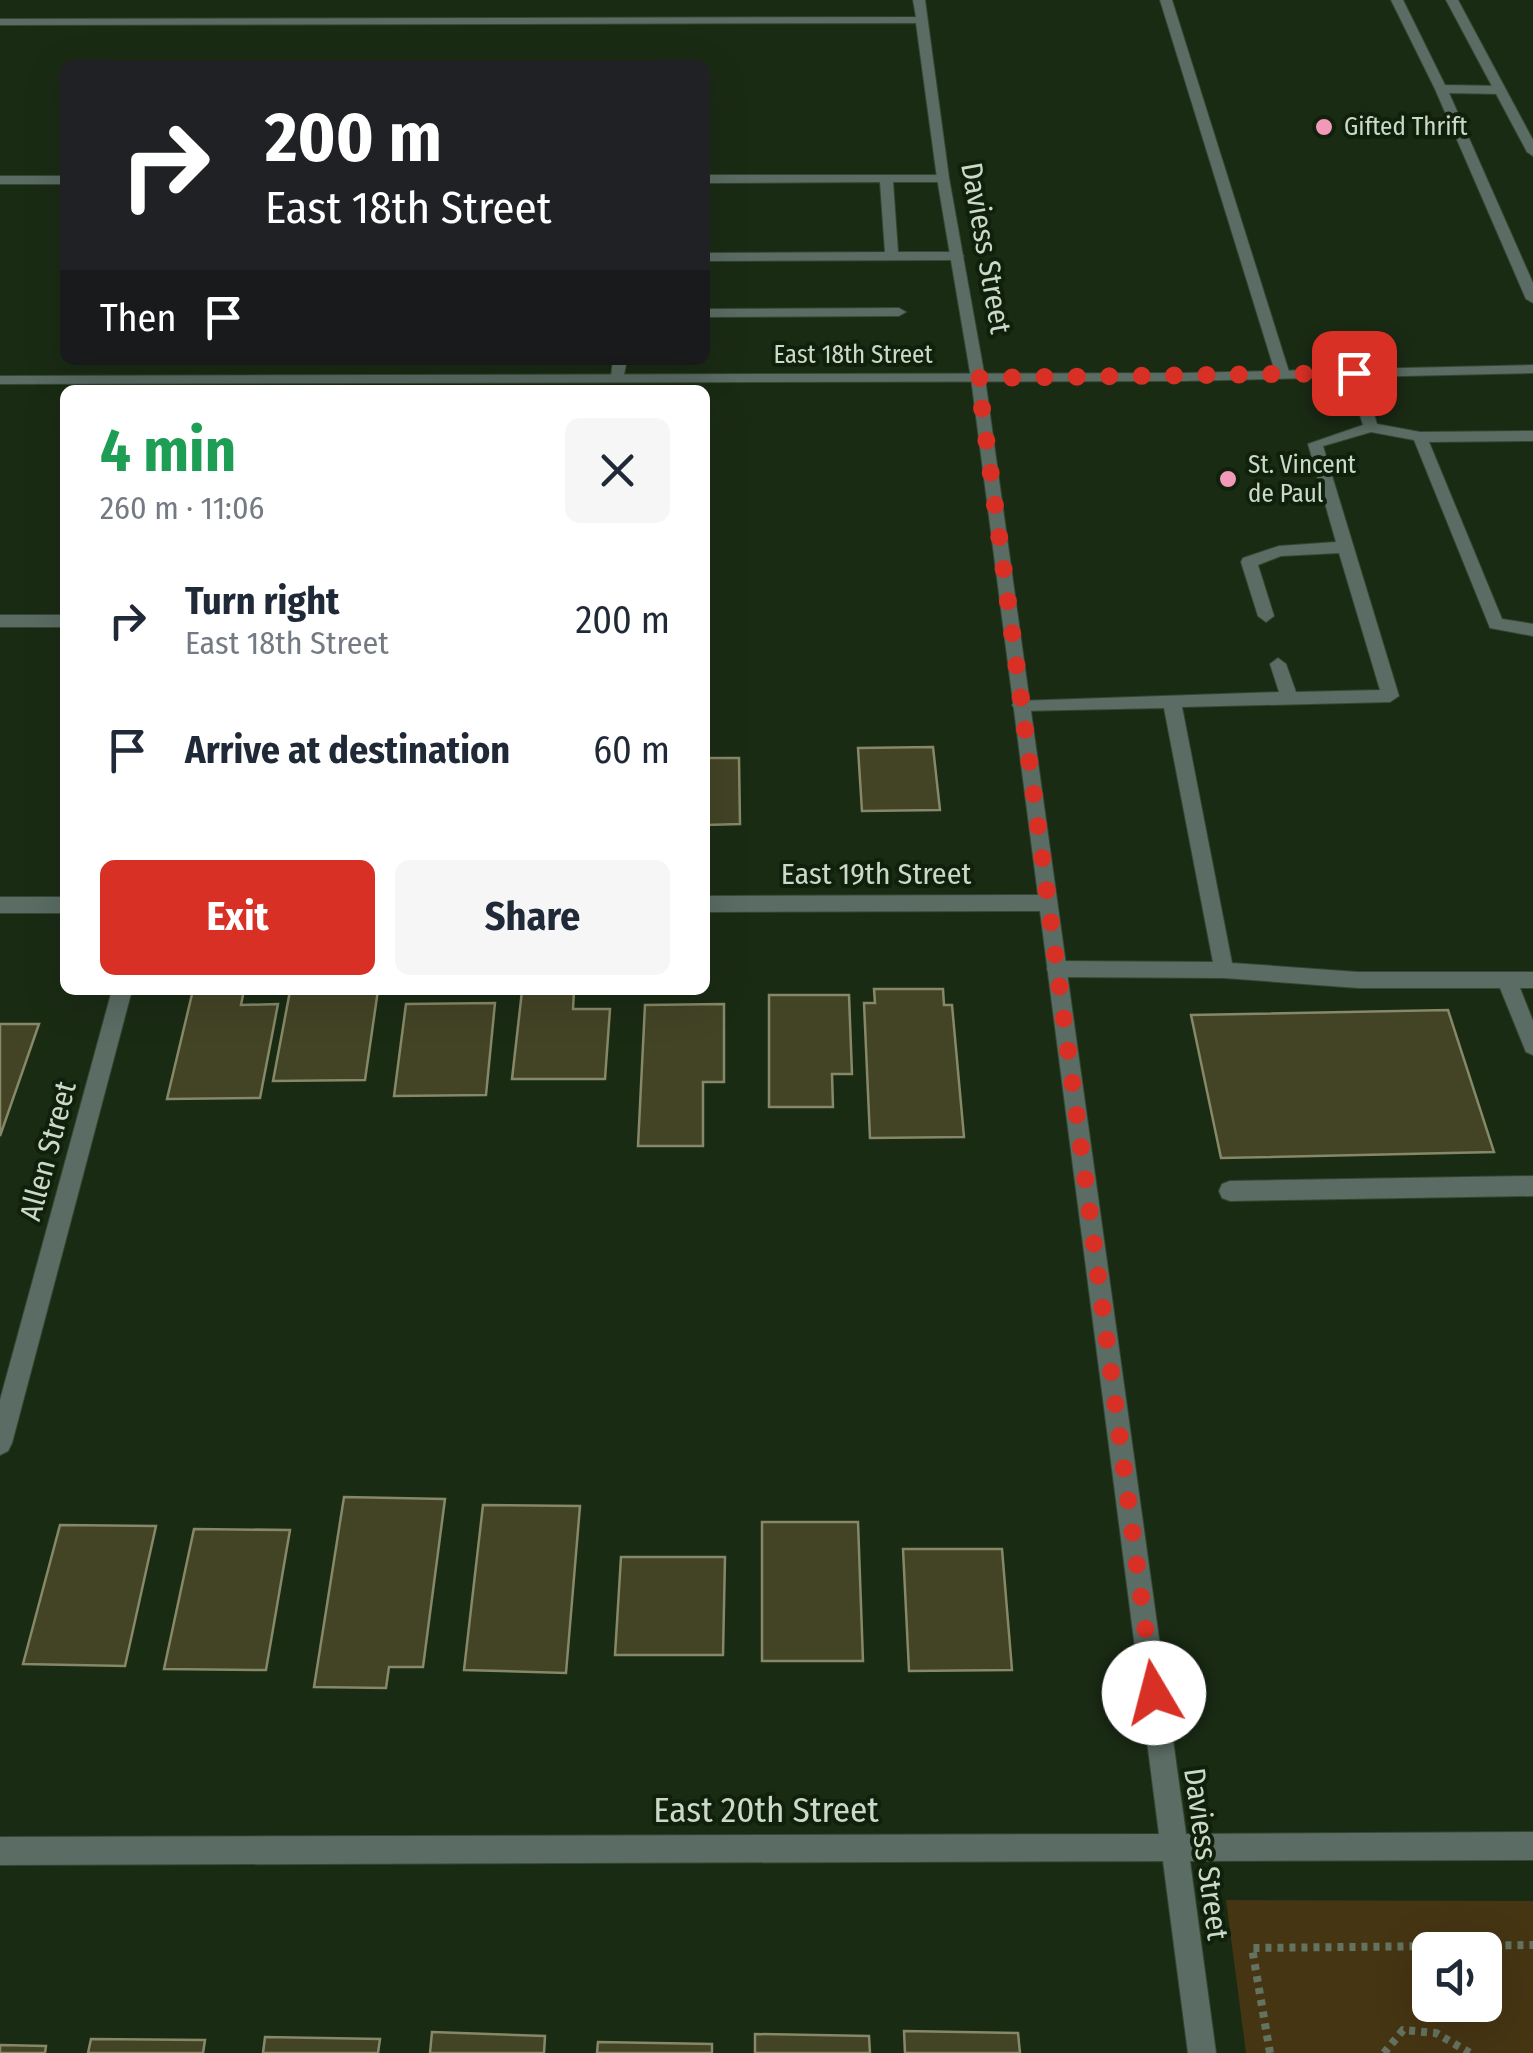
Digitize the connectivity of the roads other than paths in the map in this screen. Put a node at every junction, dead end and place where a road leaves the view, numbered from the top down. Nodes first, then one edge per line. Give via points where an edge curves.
1 (1166, 0) edge
2 (1397, 0) edge
3 (1452, 0) edge
4 (920, 10) edge
5 (0, 22) edge
6 (1441, 89) junction
7 (1500, 90) junction
8 (1533, 152) edge
9 (943, 178) junction
10 (710, 179) edge
11 (886, 179) junction
12 (0, 180) edge
13 (60, 180) edge
14 (892, 256) junction
15 (957, 256) junction
16 (710, 257) edge
17 (1533, 299) edge
18 (710, 312) edge
19 (899, 312) dead end
20 (619, 368) edge
21 (1533, 368) edge
22 (1354, 373) junction
23 (1283, 374) junction
24 (978, 378) junction
25 (0, 380) edge
26 (292, 385) edge
27 (1372, 426) junction
28 (1533, 436) edge
29 (1420, 437) junction
30 (1346, 547) junction
31 (1266, 616) dead end
32 (60, 620) edge
33 (0, 621) edge
34 (1533, 630) edge
35 (1278, 664) dead end
36 (1288, 698) junction
37 (1172, 702) junction
38 (1022, 705) junction
39 (710, 904) edge
40 (1048, 904) junction
41 (0, 905) edge
42 (60, 905) edge
43 (1057, 970) junction
44 (1224, 970) junction
45 (1508, 980) junction
46 (1533, 980) edge
47 (121, 995) edge
48 (1533, 1046) edge
49 (1533, 1186) edge
50 (1230, 1191) dead end
51 (0, 1444) edge
52 (1174, 1846) junction
53 (1533, 1846) edge
54 (0, 1851) edge
55 (1202, 2053) edge

1 - 23 street
2 - 6 street
3 - 7 street
4 - 5 street
4 - 9 street, Daviess Street
6 - 7 street
6 - 17 street
7 - 8 street
9 - 11 street
9 - 15 street, Daviess Street
10 - 11 street
11 - 14 street
12 - 13 street
14 - 15 street
14 - 16 street
15 - 24 street, Daviess Street
18 - 19 street
20 - 24 street, East 18th Street
20 - 26 street, East 18th Street
21 - 22 street, East 18th Street
22 - 23 street, East 18th Street
22 - 27 street
23 - 24 street, East 18th Street
24 - 38 street, Daviess Street
25 - 26 street, East 18th Street
27 - 29 street
27 - 30 street via 1314,444
28 - 29 street
29 - 34 street via 1496,624
30 - 31 street via 1278,551 1249,562
30 - 36 street via 1390,696
32 - 33 street
35 - 36 street
36 - 37 street
37 - 38 street
37 - 44 street
38 - 40 street, Daviess Street
39 - 40 street, East 19th Street
40 - 43 street, Daviess Street
41 - 42 street
43 - 44 street
43 - 52 street, Daviess Street
44 - 45 street via 1358,980
45 - 46 street
45 - 48 street
47 - 51 street, Allen Street
49 - 50 street
52 - 53 street, East 20th Street
52 - 54 street, East 20th Street
52 - 55 street, Daviess Street

